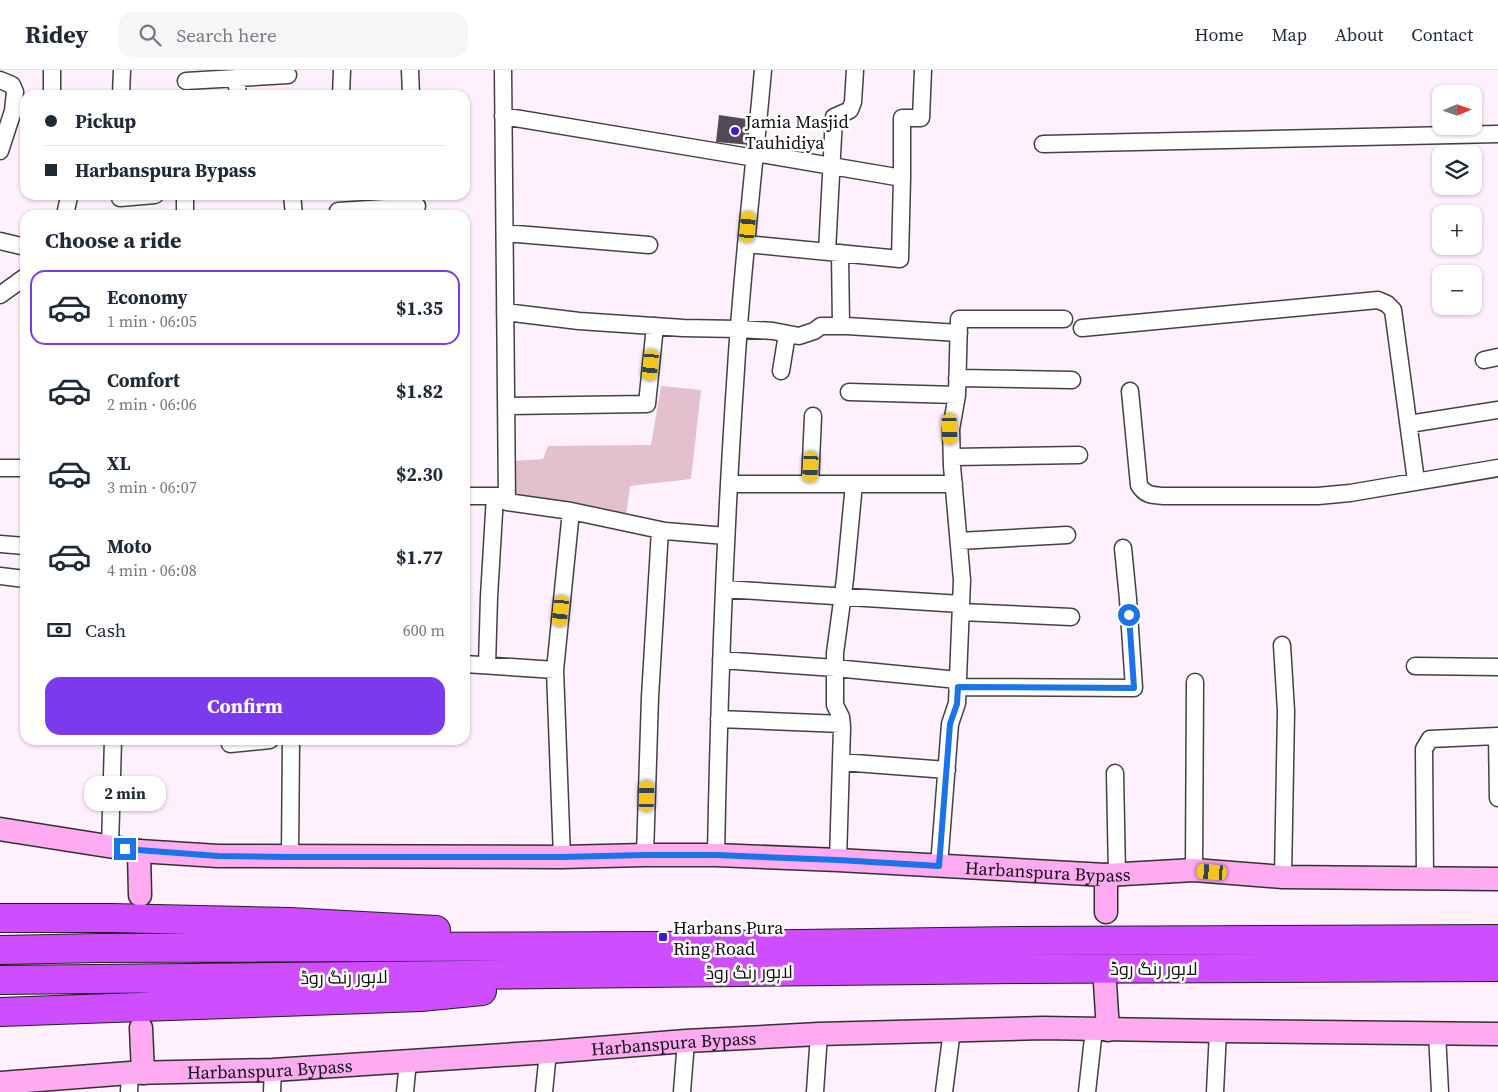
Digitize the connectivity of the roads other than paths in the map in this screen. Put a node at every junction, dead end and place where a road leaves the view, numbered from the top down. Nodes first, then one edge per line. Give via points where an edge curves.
1 (52, 70) edge
2 (122, 70) edge
3 (342, 70) edge
4 (410, 70) edge
5 (503, 70) edge
6 (763, 70) edge
7 (855, 70) edge
8 (923, 70) edge
9 (288, 75) dead end
10 (236, 78) junction
11 (0, 80) edge
12 (186, 82) edge
13 (52, 90) edge
14 (121, 90) edge
15 (237, 90) edge
16 (341, 90) edge
17 (412, 90) edge
18 (20, 101) edge
19 (503, 116) junction
20 (1498, 134) edge
21 (1043, 144) dead end
22 (0, 151) edge
23 (755, 156) junction
24 (831, 166) junction
25 (902, 178) junction
26 (417, 205) edge
27 (338, 207) edge
28 (504, 234) junction
29 (0, 241) edge
30 (746, 244) junction
31 (649, 245) dead end
32 (20, 246) edge
33 (834, 253) junction
34 (20, 281) edge
35 (0, 295) edge
36 (505, 312) junction
37 (1064, 319) dead end
38 (655, 326) junction
39 (841, 326) junction
40 (1082, 328) dead end
41 (739, 329) junction
42 (958, 333) junction
43 (787, 334) junction
44 (781, 371) dead end
45 (957, 378) junction
46 (1072, 380) dead end
47 (1130, 391) dead end
48 (849, 392) dead end
49 (957, 395) junction
50 (506, 406) junction
51 (1498, 410) edge
52 (813, 416) dead end
53 (1409, 424) junction
54 (1079, 455) dead end
55 (952, 457) junction
56 (0, 468) edge
57 (20, 468) edge
58 (1498, 468) edge
59 (1416, 481) junction
60 (729, 484) junction
61 (810, 484) junction
62 (854, 484) junction
63 (954, 484) junction
64 (470, 496) edge
65 (501, 496) junction
66 (571, 511) junction
67 (660, 530) junction
68 (1067, 535) dead end
69 (726, 536) junction
70 (959, 541) junction
71 (0, 544) edge
72 (20, 546) edge
73 (1123, 548) dead end
74 (0, 576) edge
75 (20, 578) edge
76 (724, 589) junction
77 (843, 597) junction
78 (961, 608) junction
79 (1071, 617) dead end
80 (1282, 645) dead end
81 (721, 660) junction
82 (470, 664) edge
83 (487, 665) junction
84 (1415, 666) dead end
85 (1498, 667) edge
86 (835, 668) junction
87 (555, 670) junction
88 (1195, 682) dead end
89 (958, 684) junction
90 (719, 718) junction
91 (842, 724) junction
92 (112, 745) edge
93 (291, 745) edge
94 (841, 762) junction
95 (947, 770) junction
96 (1114, 772) dead end
97 (1498, 798) edge
98 (0, 829) edge
99 (110, 848) junction
100 (139, 851) junction
101 (645, 855) junction
102 (716, 855) junction
103 (290, 857) junction
104 (562, 857) junction
105 (838, 860) junction
106 (939, 866) junction
107 (1194, 870) junction
108 (1112, 875) junction
109 (1283, 877) junction
110 (1425, 878) junction
111 (1498, 879) edge
112 (140, 895) tunnel mouth
113 (1106, 912) dead end
114 (0, 918) edge
115 (1498, 939) edge
116 (664, 946) junction
117 (0, 950) edge
118 (1498, 967) edge
119 (663, 974) junction
120 (0, 980) edge
121 (1105, 984) dead end
122 (0, 1012) edge
123 (141, 1028) tunnel mouth
124 (952, 1030) junction
125 (1101, 1030) junction
126 (1218, 1032) junction
127 (1436, 1033) junction
128 (819, 1034) junction
129 (1498, 1034) edge
130 (686, 1041) junction
131 (548, 1052) junction
132 (408, 1061) junction
133 (134, 1079) edge
134 (272, 1081) edge
135 (0, 1083) edge
136 (406, 1092) edge
137 (544, 1092) edge
138 (682, 1092) edge
139 (815, 1092) edge
140 (944, 1092) edge
141 (1087, 1092) edge
142 (1216, 1092) edge
143 (1440, 1092) edge

1 - 13 street
2 - 14 street
3 - 16 street
4 - 17 street
5 - 19 street
6 - 23 street
7 - 24 street via 850,110 834,117
8 - 25 street via 921,118 902,118
9 - 10 street
10 - 12 street
10 - 15 street
11 - 18 street via 12,85
18 - 22 street via 13,111
19 - 23 street
19 - 28 street
20 - 21 street
23 - 24 street
23 - 30 street
24 - 25 street
24 - 33 street
25 - 33 street via 900,260
26 - 27 street
28 - 31 street
28 - 36 street
29 - 32 street
30 - 33 street
30 - 41 street
33 - 39 street
34 - 35 street
36 - 38 street
36 - 50 street
37 - 42 street via 959,318
38 - 41 street
38 - 50 street via 647,404
39 - 42 street
39 - 43 street via 821,326 799,336
40 - 53 street via 1378,300 1393,310
41 - 43 street
41 - 60 street
42 - 45 street
43 - 44 street
45 - 46 street
45 - 49 street
47 - 59 street via 1139,485 1151,495 1318,496
48 - 49 street
49 - 55 street via 950,429
50 - 65 street
51 - 53 street
52 - 61 street
53 - 59 street
54 - 55 street
55 - 63 street
56 - 57 street
58 - 59 street
60 - 61 street
60 - 69 street
61 - 62 street
62 - 63 street
62 - 77 street
63 - 70 street
64 - 65 street
65 - 66 street via 507,502
65 - 83 street via 489,597
66 - 67 street
66 - 87 street
67 - 69 street
67 - 101 street
68 - 70 street
69 - 76 street
70 - 78 street
71 - 72 street
73 - 89 street via 1134,688
74 - 75 street
76 - 77 street
76 - 81 street
77 - 78 street
77 - 86 street
78 - 79 street
78 - 89 street
80 - 109 street via 1286,711
81 - 86 street
81 - 90 street
82 - 83 street
83 - 87 street
84 - 85 street
86 - 89 street
86 - 91 street via 835,705
87 - 104 street
88 - 107 street
89 - 95 street via 957,704 950,724
90 - 91 street
90 - 102 street
91 - 94 street
92 - 99 street
93 - 103 street
94 - 95 street
94 - 105 street
95 - 106 street
96 - 108 street
97 - 110 street via 1497,736 1430,739 1426,743
98 - 99 street, Harbanspura Bypass
99 - 100 street, Harbanspura Bypass
100 - 103 street, Harbanspura Bypass
100 - 112 street
101 - 102 street, Harbanspura Bypass
101 - 104 street, Harbanspura Bypass
102 - 105 street, Harbanspura Bypass
103 - 104 street, Harbanspura Bypass
105 - 106 street, Harbanspura Bypass
106 - 108 street, Harbanspura Bypass
107 - 108 street, Harbanspura Bypass
107 - 109 street, Harbanspura Bypass
108 - 113 street
109 - 110 street, Harbanspura Bypass
110 - 111 street, Harbanspura Bypass
114 - 116 highway via 290,922
115 - 116 highway, لاہور رنگ روڈ
116 - 117 highway, لاہور رنگ روڈ
118 - 119 highway, لاہور رنگ روڈ
119 - 120 highway, لاہور رنگ روڈ
119 - 122 highway via 421,997
121 - 125 street
123 - 133 street
124 - 125 street, Harbanspura Bypass
124 - 128 street, Harbanspura Bypass
124 - 140 street
125 - 126 street, Harbanspura Bypass
125 - 141 street
126 - 127 street, Harbanspura Bypass
126 - 142 street
127 - 129 street, Harbanspura Bypass
127 - 143 street
128 - 130 street, Harbanspura Bypass
128 - 139 street
130 - 131 street, Harbanspura Bypass
130 - 138 street
131 - 132 street, Harbanspura Bypass
131 - 137 street
132 - 134 street, Harbanspura Bypass
132 - 136 street
133 - 134 street, Harbanspura Bypass
133 - 135 street, Harbanspura Bypass

